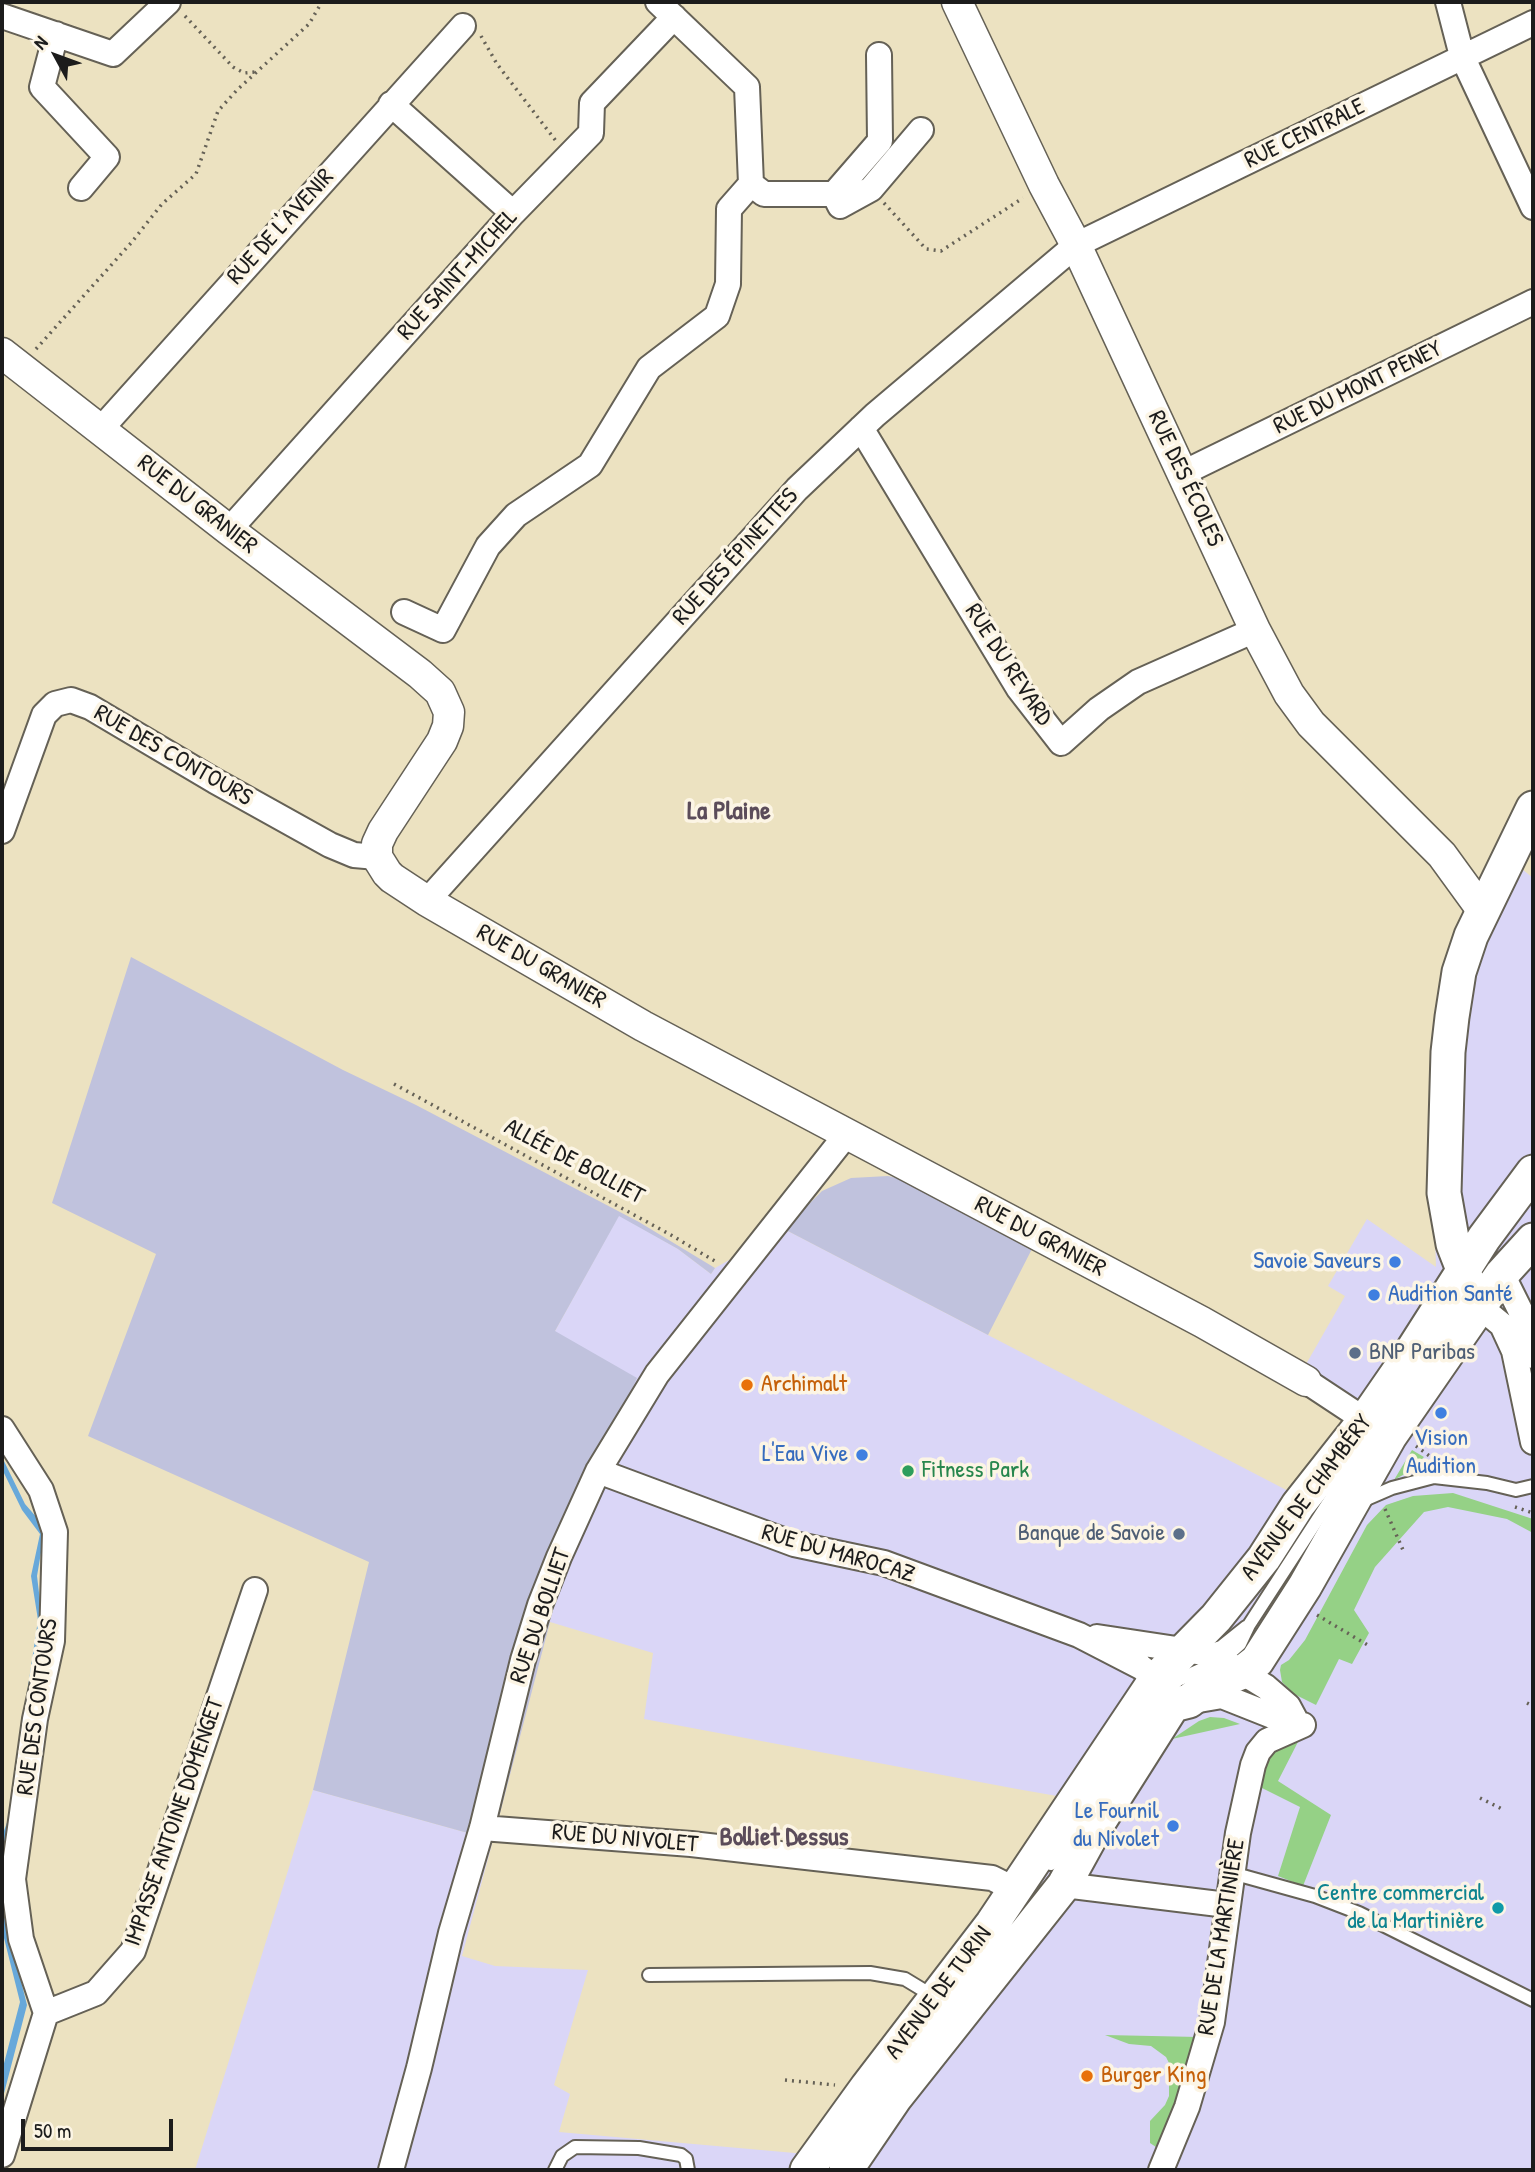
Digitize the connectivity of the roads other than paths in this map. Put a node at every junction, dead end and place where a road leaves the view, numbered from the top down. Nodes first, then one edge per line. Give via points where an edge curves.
1 (957, 2) edge
2 (1448, 2) edge
3 (174, 6) edge
4 (666, 9) edge
5 (2, 16) edge
6 (1533, 23) edge
7 (470, 25) road end
8 (56, 34) junction
9 (879, 55) dead end
10 (1462, 56) junction
11 (391, 104) junction
12 (921, 130) dead end
13 (751, 184) junction
14 (81, 188) dead end
15 (834, 194) junction
16 (1533, 207) edge
17 (513, 213) junction
18 (1076, 245) junction
19 (1533, 302) edge
20 (11, 360) edge
21 (861, 428) junction
22 (100, 430) junction
23 (1183, 473) junction
24 (229, 530) junction
25 (404, 612) dead end
26 (1255, 630) junction
27 (1533, 808) edge
28 (2, 831) edge
29 (377, 856) junction
30 (428, 901) junction
31 (1482, 909) junction
32 (1445, 1125) junction
33 (846, 1135) junction
34 (1533, 1172) edge
35 (1533, 1223) edge
36 (1524, 1230) edge
37 (1495, 1259) junction
38 (1469, 1291) junction
39 (1444, 1325) dead end
40 (1533, 1356) edge
41 (1306, 1381) joint
42 (1396, 1398) dead end
43 (2, 1429) edge
44 (1365, 1429) junction
45 (1533, 1442) edge
46 (598, 1471) junction
47 (1533, 1486) edge
48 (1360, 1495) junction
49 (256, 1590) dead end
50 (1249, 1625) junction
51 (1079, 1635) junction
52 (1199, 1673) junction
53 (1303, 1725) dead end
54 (1127, 1746) dead end
55 (1084, 1809) junction
56 (482, 1828) junction
57 (1232, 1873) junction
58 (1043, 1879) junction
59 (1227, 1905) junction
60 (649, 1975) dead end
61 (944, 1998) junction
62 (1533, 2000) edge
63 (46, 2013) junction
64 (881, 2093) junction
65 (855, 2127) dead end
66 (2, 2155) edge
67 (391, 2170) edge
68 (555, 2170) edge
69 (688, 2170) edge
70 (807, 2170) edge
71 (846, 2170) edge
72 (858, 2170) edge
73 (1161, 2170) edge

1 - 18 street, RUE DES ÉCOLES
2 - 10 street
3 - 8 street via 113,54
4 - 13 street via 747,87
4 - 17 street, RUE SAINT-MICHEL via 592,103 591,133
5 - 8 street
6 - 10 street, RUE CENTRALE
7 - 11 street, RUE DE L'AVENIR
8 - 14 street via 42,87 107,157
9 - 15 street via 880,141
10 - 16 street
10 - 18 street, RUE CENTRALE
11 - 17 street
11 - 22 street, RUE DE L'AVENIR
12 - 15 street via 871,189 839,206
13 - 15 street via 764,194
13 - 25 street via 729,209 728,284 717,316 649,368 590,466 516,515 488,546 443,630
17 - 24 street, RUE SAINT-MICHEL
18 - 21 street, RUE DES ÉPINETTES
18 - 23 street, RUE DES ÉCOLES
19 - 23 street, RUE DU MONT PENEY
20 - 22 street, RUE DU GRANIER
21 - 26 street, RUE DU REVARD via 1019,689 1061,743 1138,682
21 - 30 street, RUE DES ÉPINETTES via 797,489
22 - 24 street, RUE DU GRANIER
23 - 26 street, RUE DES ÉCOLES
24 - 29 street, RUE DU GRANIER via 420,674 445,701 448,726 442,741 383,831
26 - 31 street, RUE DES ÉCOLES via 1289,694 1311,724 1442,855
27 - 31 main road
28 - 29 street, RUE DES CONTOURS via 40,723 55,704 71,700 330,845 354,855
29 - 30 street, RUE DU GRANIER via 387,873
30 - 33 street, RUE DU GRANIER via 643,1026
31 - 32 main road via 1455,995
32 - 37 main road via 1461,1198
32 - 38 main road via 1444,1193 1453,1244
33 - 41 street, RUE DU GRANIER
33 - 46 street, RUE DU BOLLIET via 657,1374
34 - 37 main road, AVENUE DE CHAMBÉRY
35 - 37 lane
36 - 37 main road, AVENUE DE CHAMBÉRY
37 - 38 main road, AVENUE DE CHAMBÉRY
37 - 40 street via 1523,1316
38 - 44 main road, AVENUE DE CHAMBÉRY via 1403,1365
38 - 45 street via 1502,1325 1514,1351
38 - 48 main road, AVENUE DE CHAMBÉRY
39 - 42 lane
41 - 44 street, RUE DU GRANIER
43 - 63 street, RUE DES CONTOURS via 41,1490 55,1532 52,1641 35,1719 13,1880 21,1938
44 - 48 lane
44 - 48 lane
44 - 52 main road, AVENUE DE CHAMBÉRY via 1298,1505
46 - 51 street, RUE DU MAROCAZ via 794,1544 884,1563
46 - 56 street, RUE DU BOLLIET via 540,1605
47 - 48 lane via 1516,1490 1434,1476
48 - 50 lane
48 - 52 main road, AVENUE DE CHAMBÉRY via 1257,1661
49 - 63 street, IMPASSE ANTOINE DOMENGET via 133,1951 96,1993
50 - 52 lane via 1221,1647
50 - 52 lane via 1240,1644
51 - 52 street, RUE DU MAROCAZ via 1135,1663
51 - 52 street, RUE DU MAROCAZ via 1153,1644
52 - 54 lane via 1149,1710
52 - 55 main road, AVENUE DE CHAMBÉRY
53 - 57 street, RUE DE LA MARTINIÈRE via 1267,1741 1258,1752
55 - 58 main road, AVENUE DE TURIN
55 - 58 main road, AVENUE DE TURIN
56 - 58 street, RUE DU NIVOLET via 691,1844 992,1878
56 - 67 street, RUE DU BOLLIET
57 - 59 street, RUE DE LA MARTINIÈRE
57 - 62 lane via 1359,1913
58 - 59 street, RUE DU NIVOLET
58 - 61 main road, AVENUE DE TURIN via 992,1924
58 - 64 main road, AVENUE DE TURIN
59 - 73 street, RUE DE LA MARTINIÈRE via 1212,2022 1187,2106
60 - 61 lane via 870,1973 905,1979
61 - 64 main road, AVENUE DE TURIN
61 - 65 lane
63 - 66 street
64 - 70 main road, AVENUE DE TURIN
64 - 71 main road, AVENUE DE TURIN
64 - 72 street via 891,2119
68 - 69 lane via 562,2156 575,2147 639,2148 681,2155

